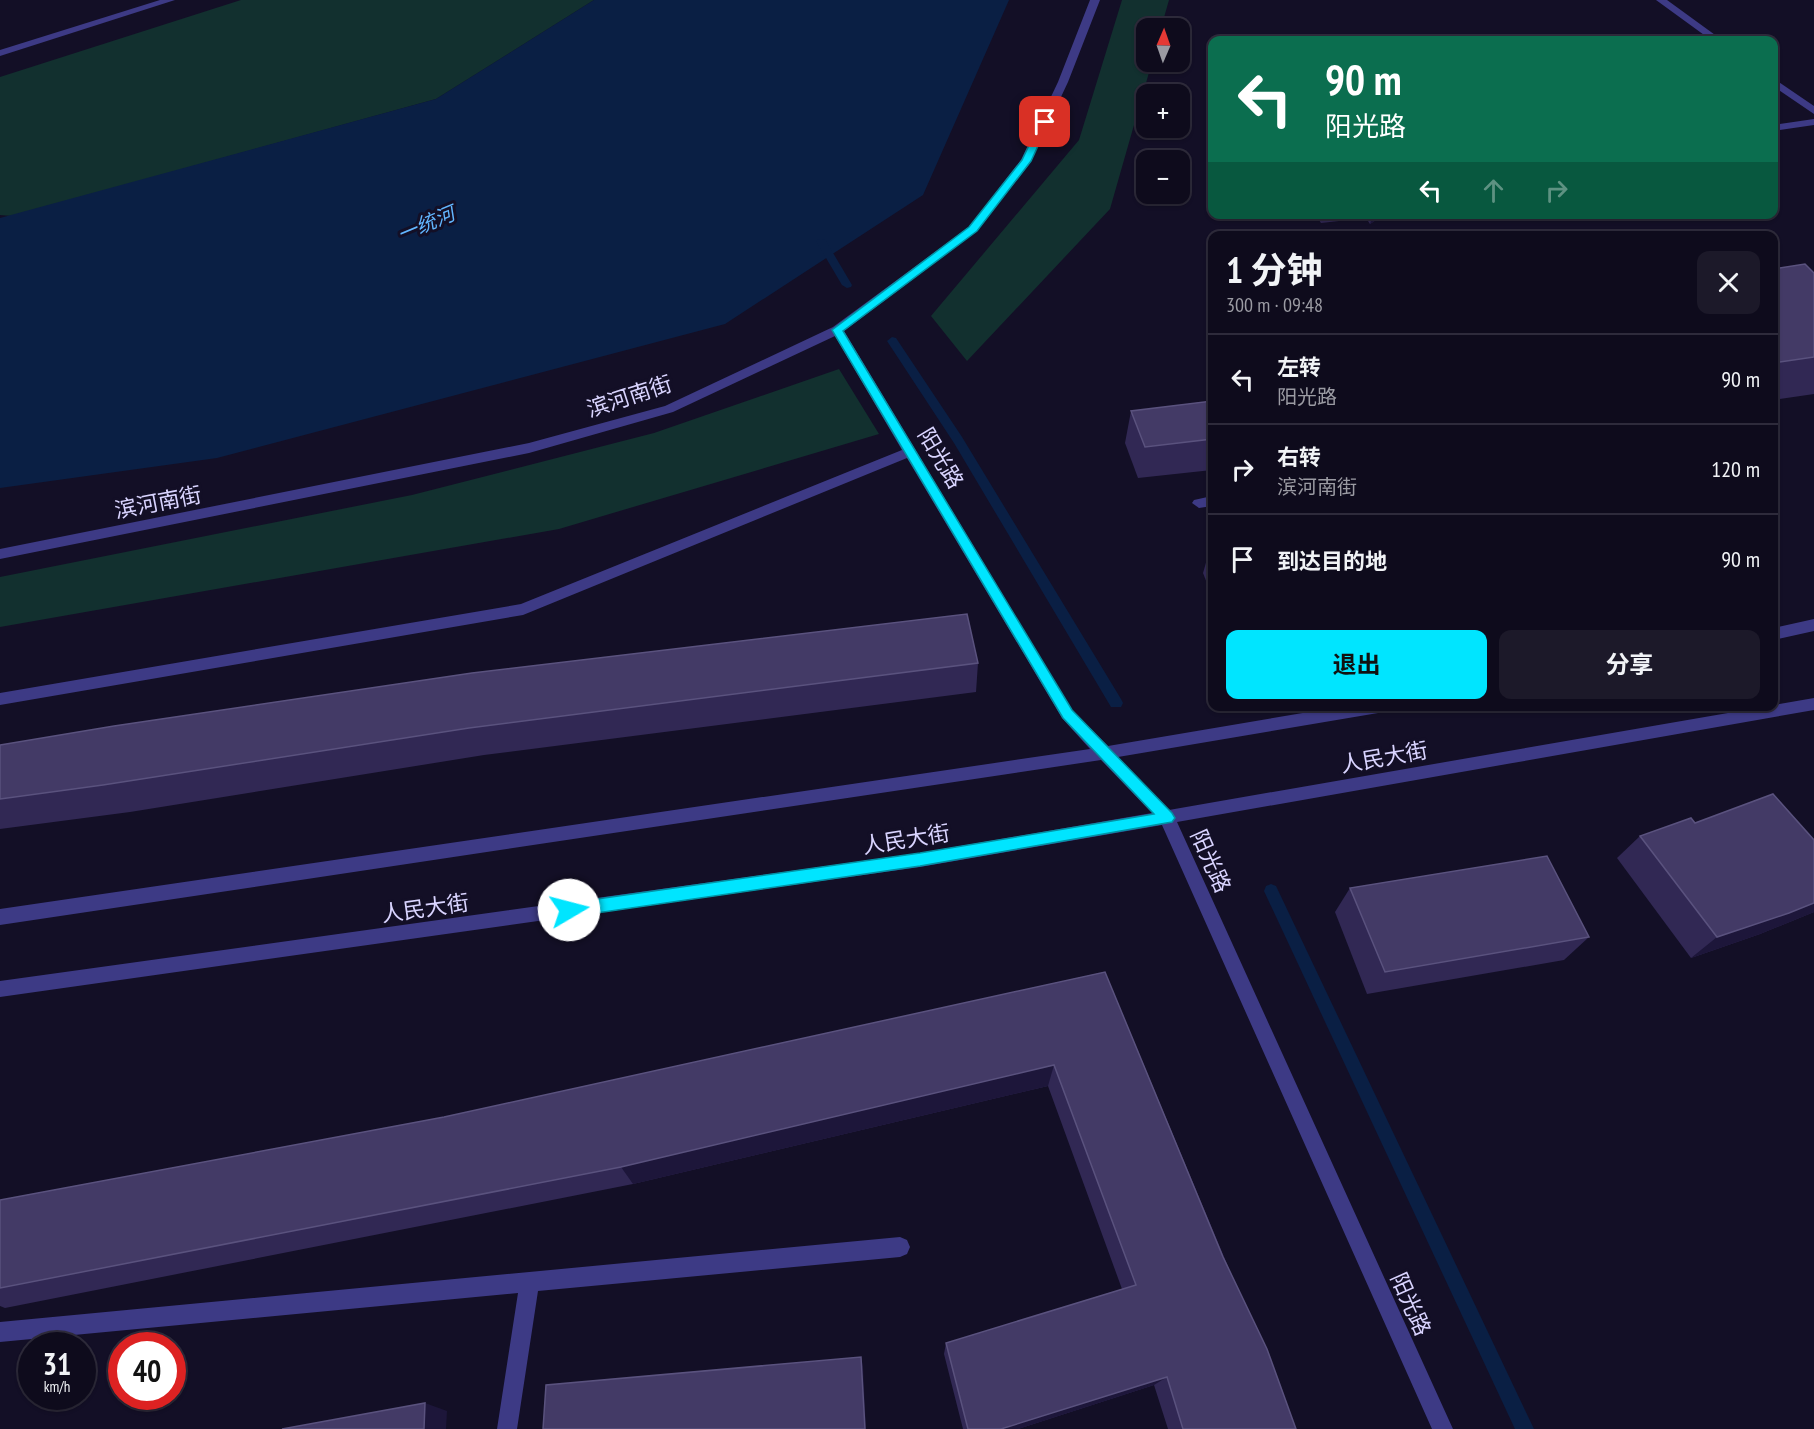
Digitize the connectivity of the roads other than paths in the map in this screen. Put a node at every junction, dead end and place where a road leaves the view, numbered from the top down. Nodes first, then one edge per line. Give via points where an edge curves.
1 (170, 0) edge
2 (1095, 0) edge
3 (1661, 0) edge
4 (1711, 36) edge
5 (0, 53) edge
6 (1778, 85) edge
7 (1814, 111) edge
8 (1814, 122) edge
9 (1778, 127) edge
10 (837, 330) junction
11 (910, 452) junction
12 (0, 554) edge
13 (1814, 625) edge
14 (1778, 633) edge
15 (0, 699) edge
16 (1814, 704) edge
17 (1778, 710) edge
18 (1354, 711) edge
19 (1774, 711) edge
20 (1104, 753) junction
21 (1167, 818) junction
22 (0, 917) edge
23 (0, 988) edge
24 (900, 1247) dead end
25 (530, 1282) junction
26 (0, 1332) edge
27 (507, 1429) edge
28 (1443, 1429) edge

1 - 5 street
2 - 10 street, 滨河南街 via 1026,161 973,229
3 - 4 street
6 - 7 street
8 - 9 street
10 - 11 street, 阳光路
10 - 12 street, 滨河南街 via 669,409 528,448
11 - 15 street via 523,609
11 - 20 street, 阳光路 via 1067,714
13 - 14 street
16 - 17 street, 人民大街
18 - 20 street
19 - 21 street, 人民大街
20 - 21 street, 阳光路
20 - 22 street
21 - 23 street, 人民大街 via 920,860
21 - 28 street, 阳光路
24 - 25 street
25 - 26 street
25 - 27 street

